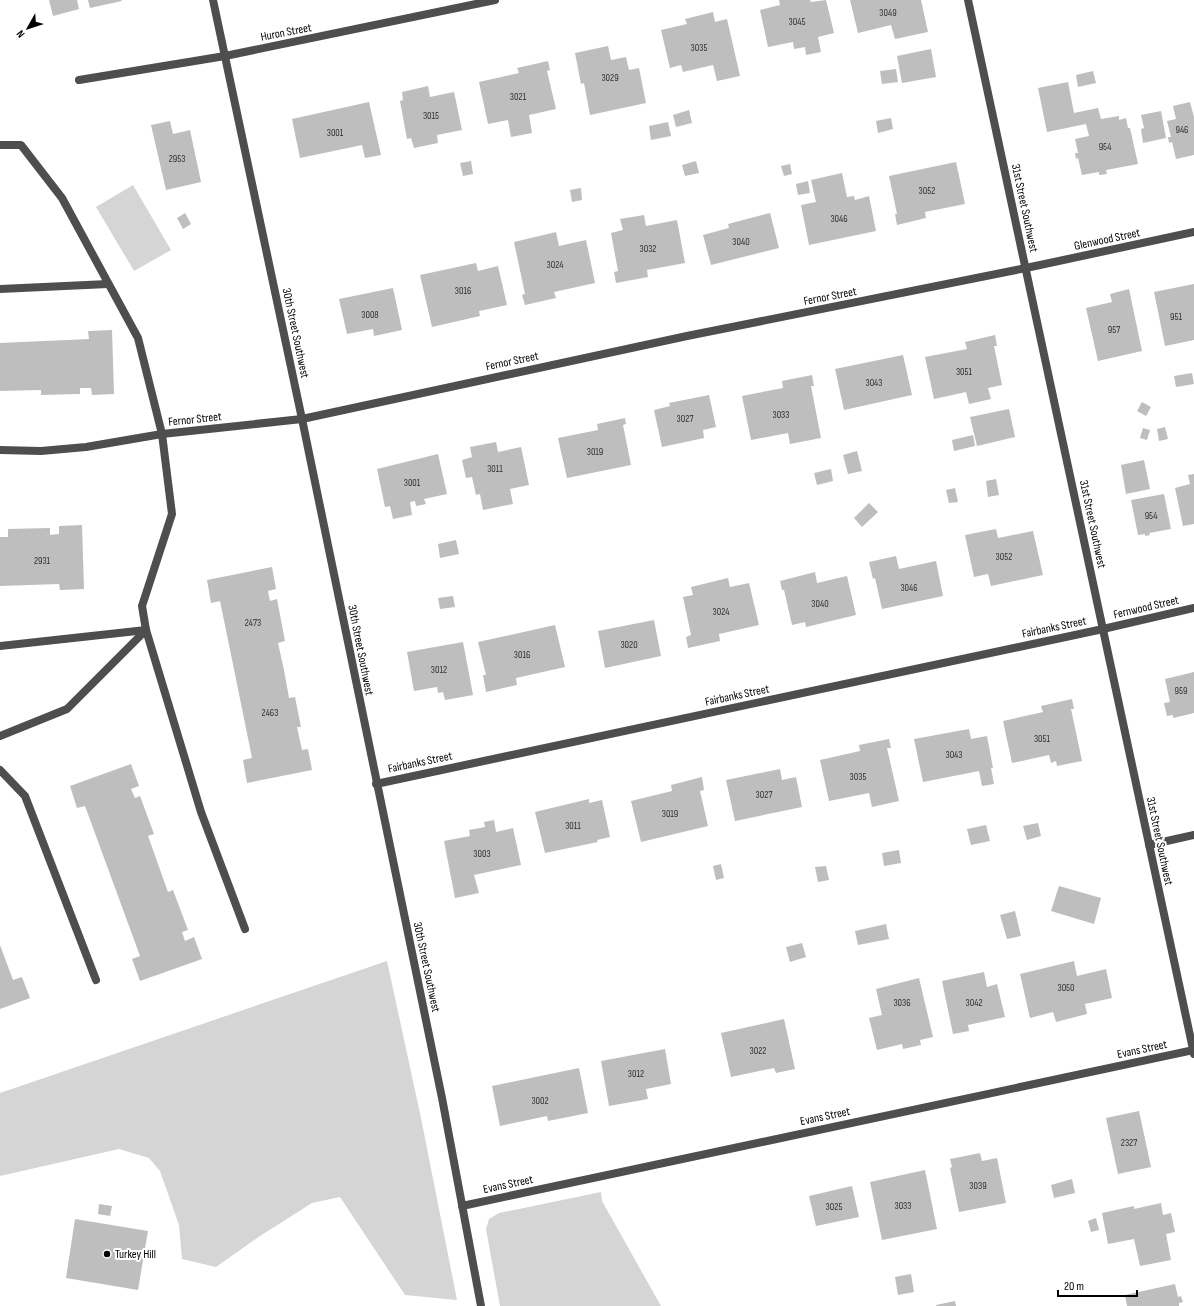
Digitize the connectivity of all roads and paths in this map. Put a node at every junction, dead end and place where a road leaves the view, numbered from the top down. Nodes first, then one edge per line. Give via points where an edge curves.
1 (213, 0) edge
2 (495, 0) edge
3 (968, 0) edge
4 (225, 56) junction
5 (79, 80) dead end
6 (0, 144) edge
7 (1194, 232) edge
8 (1026, 268) junction
9 (108, 284) junction
10 (0, 289) edge
11 (302, 419) junction
12 (162, 434) junction
13 (0, 450) edge
14 (1194, 608) edge
15 (1103, 629) junction
16 (146, 630) junction
17 (0, 646) edge
18 (0, 736) edge
19 (0, 770) edge
20 (376, 784) junction
21 (1194, 835) edge
22 (1149, 845) junction
23 (245, 929) dead end
24 (96, 980) dead end
25 (1194, 1052) edge
26 (462, 1206) junction
27 (481, 1306) edge

1 - 4 street, 30th Street Southwest
2 - 4 street, Huron Street
3 - 8 street, 31st Street Southwest
4 - 5 street, Huron Street
4 - 11 street, 30th Street Southwest
6 - 9 street via 21,145 62,198
7 - 8 street, Glenwood Street
8 - 11 street, Fernor Street via 687,336
8 - 15 street, 31st Street Southwest
9 - 10 street
9 - 12 street via 138,338
11 - 12 street, Fernor Street
11 - 20 street, 30th Street Southwest
12 - 13 street, Fernor Street via 86,447 41,451
12 - 16 street via 172,514 142,606
14 - 15 street, Fernwood Street
15 - 20 street, Fairbanks Street
15 - 22 street, 31st Street Southwest
16 - 17 street
16 - 18 street via 67,709
16 - 23 street via 201,812
19 - 24 street via 25,796
20 - 26 street, 30th Street Southwest
21 - 22 street
22 - 25 street, 31st Street Southwest
25 - 26 street, Evans Street
26 - 27 street, 30th Street Southwest

